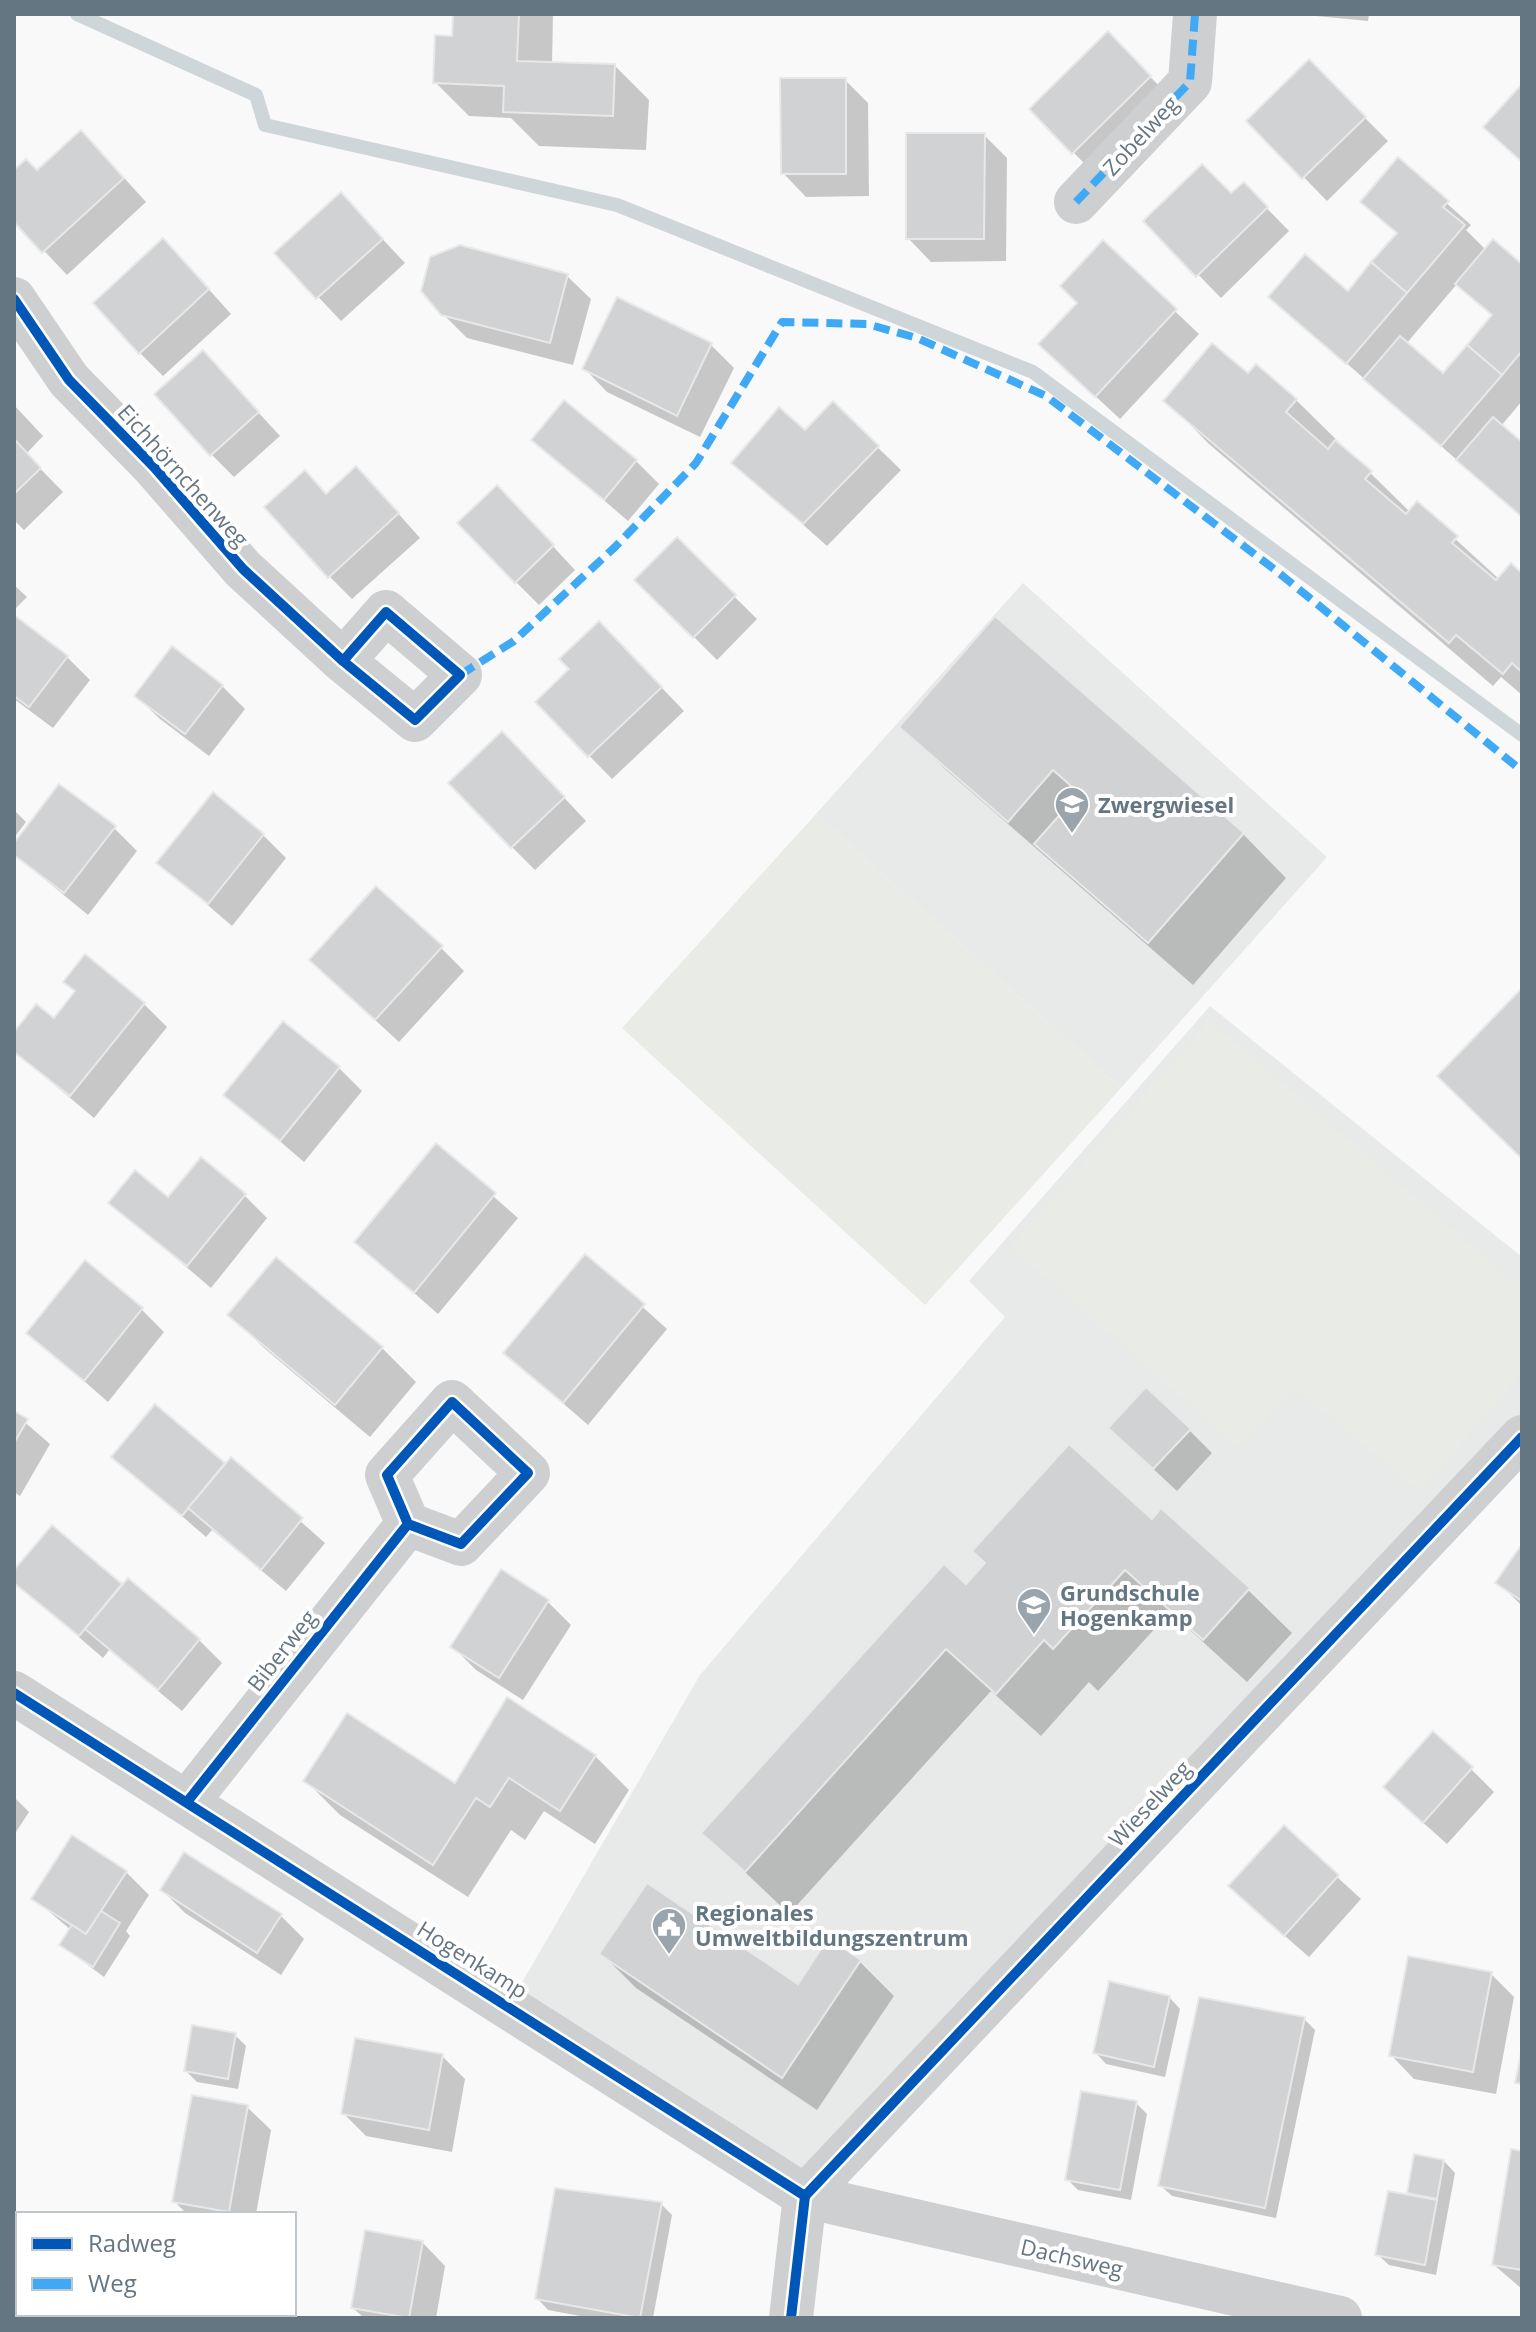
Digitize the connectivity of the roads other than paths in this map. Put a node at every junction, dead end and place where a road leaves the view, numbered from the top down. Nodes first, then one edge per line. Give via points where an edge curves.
1 (1195, 14) edge
2 (1076, 202) dead end
3 (14, 299) edge
4 (343, 661) dead end
5 (1522, 1437) edge
6 (408, 1524) dead end
7 (14, 1693) edge
8 (187, 1802) junction
9 (805, 2196) junction
10 (791, 2318) edge
11 (1340, 2318) edge

1 - 2 street, Zobelweg via 1190,82
3 - 4 street, Eichhörnchenweg via 69,380 243,569
5 - 9 street, Wieselweg
6 - 8 street, Biberweg
7 - 8 street, Hogenkamp
8 - 9 street, Hogenkamp
9 - 10 street
9 - 11 street, Dachsweg

